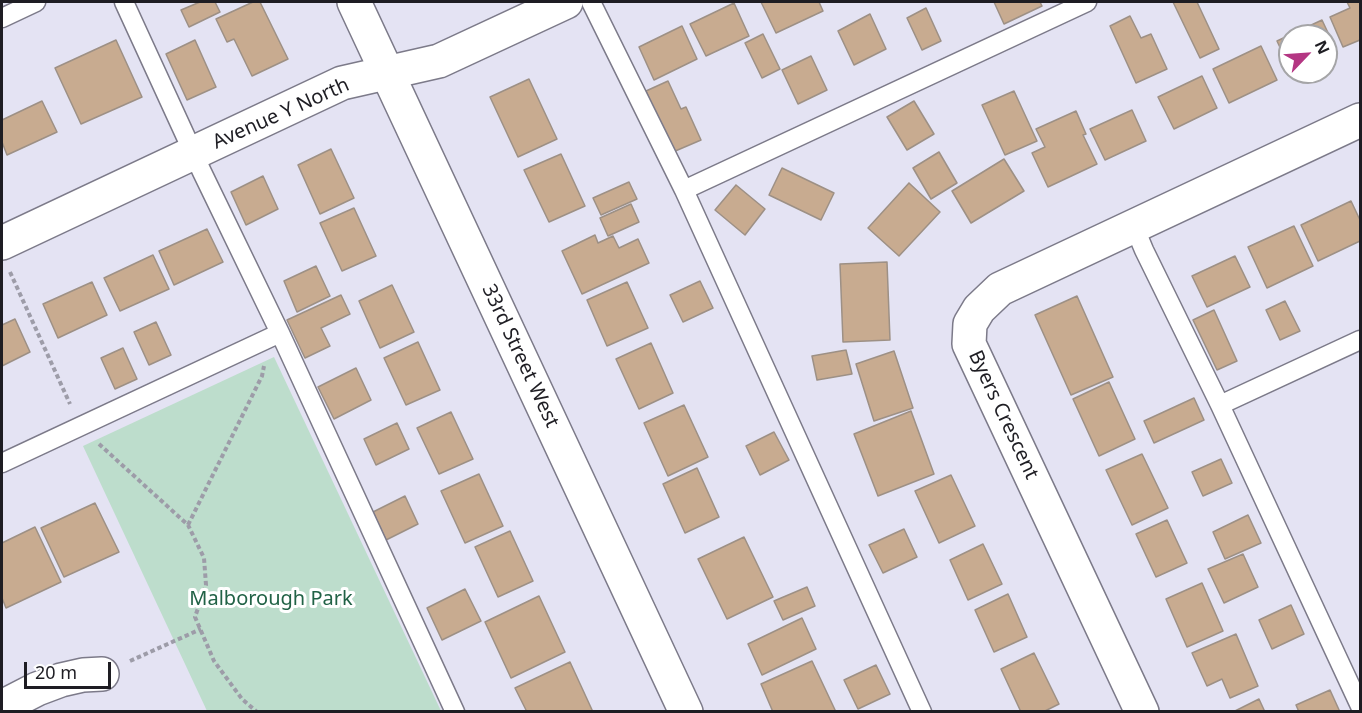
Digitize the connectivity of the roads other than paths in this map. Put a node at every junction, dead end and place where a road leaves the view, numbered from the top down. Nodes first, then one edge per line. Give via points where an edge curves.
1 (36, 2) edge
2 (124, 2) edge
3 (354, 2) edge
4 (566, 2) edge
5 (591, 2) edge
6 (1087, 2) edge
7 (2, 18) edge
8 (387, 72) junction
9 (1360, 120) edge
10 (194, 154) junction
11 (684, 190) junction
12 (1134, 226) junction
13 (4, 254) edge
14 (276, 335) junction
15 (1360, 340) edge
16 (1220, 405) junction
17 (2, 463) edge
18 (102, 674) dead end
19 (1360, 706) edge
20 (2, 707) edge
21 (455, 711) edge
22 (686, 711) edge
23 (922, 711) edge
24 (1142, 711) edge

1 - 7 lane
2 - 10 lane
3 - 8 street, 33rd Street West
4 - 8 street, Avenue Y North via 439,61
5 - 11 lane
6 - 11 lane
8 - 10 street, Avenue Y North via 342,83
8 - 22 street, 33rd Street West
9 - 12 street, Byers Crescent
10 - 13 street, Avenue Y North
10 - 14 lane
11 - 23 lane
12 - 16 lane
12 - 24 street, Byers Crescent via 1000,289 970,324 969,344
14 - 17 lane
14 - 21 lane
15 - 16 lane
16 - 19 lane
18 - 20 street via 61,680

